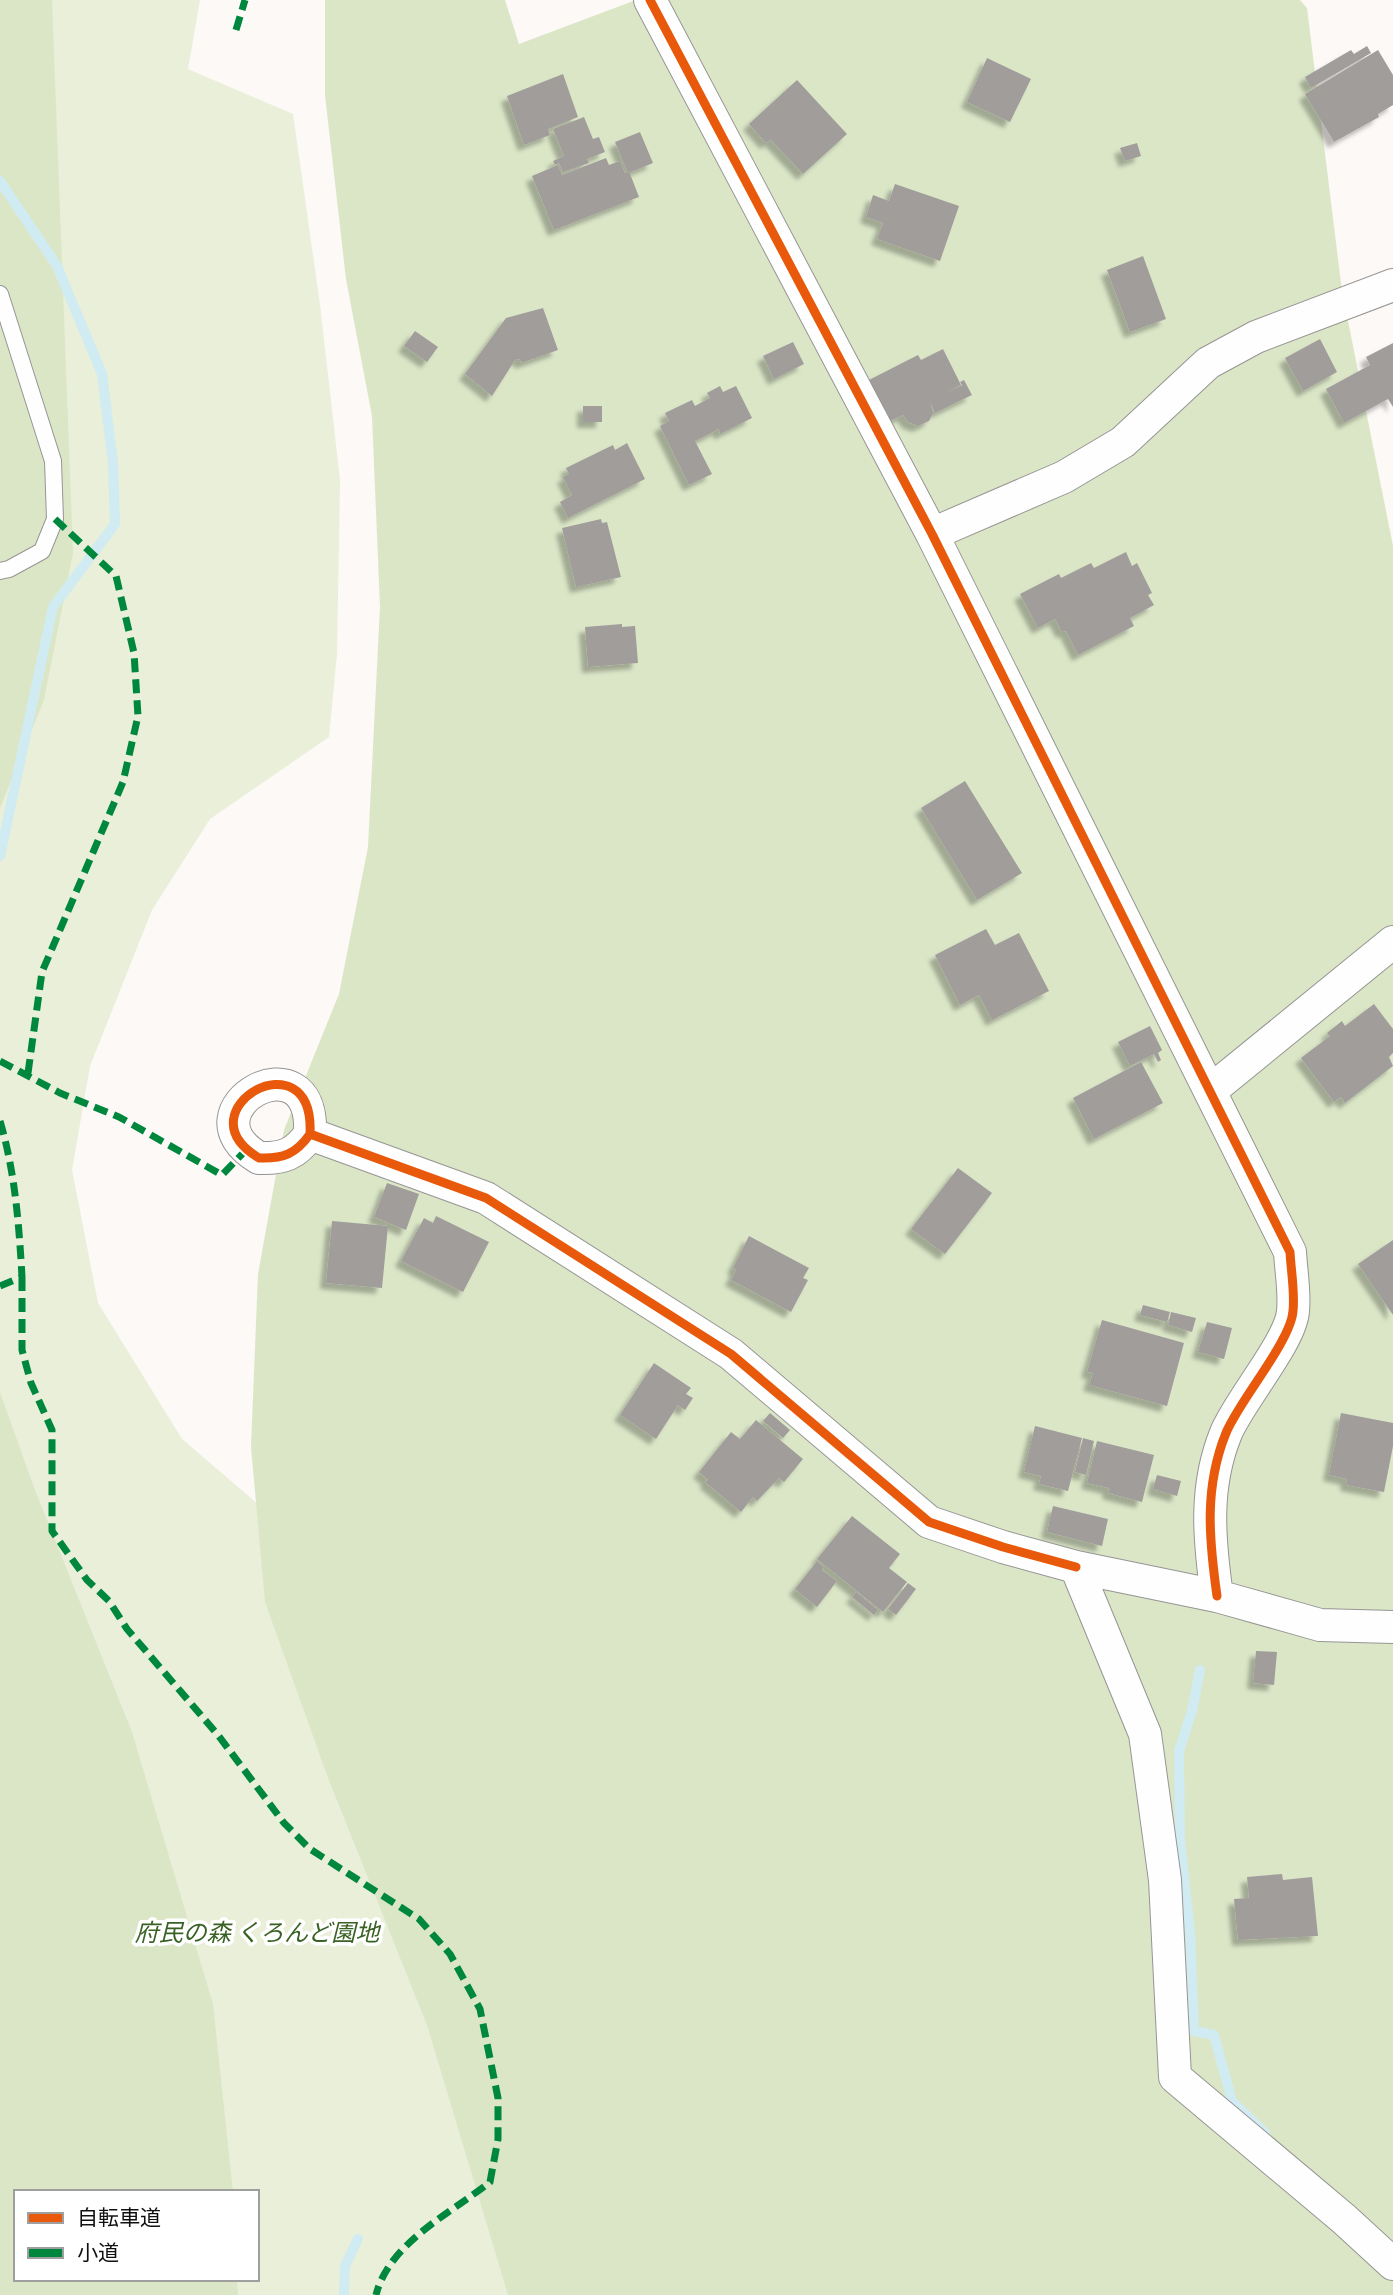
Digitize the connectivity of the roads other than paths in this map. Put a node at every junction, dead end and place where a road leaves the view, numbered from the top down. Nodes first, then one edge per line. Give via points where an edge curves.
1 (650, 0) edge
2 (1393, 285) edge
3 (0, 294) edge
4 (932, 534) junction
5 (0, 570) edge
6 (1393, 942) edge
7 (1210, 1091) junction
8 (310, 1134) dead end
9 (1076, 1567) junction
10 (1217, 1596) junction
11 (1393, 1627) edge
12 (1393, 2264) edge

1 - 4 street
2 - 4 street via 1256,337 1208,363 1123,442 1064,477
3 - 5 lane via 53,461 55,519 42,551
4 - 7 street
6 - 7 street
7 - 10 street via 1290,1252 1293,1313 1227,1431 1212,1476 1208,1536
8 - 9 street via 486,1198 731,1354 929,1522
9 - 10 street
9 - 12 street via 1145,1734 1165,1880 1175,2077
10 - 11 street via 1320,1625

